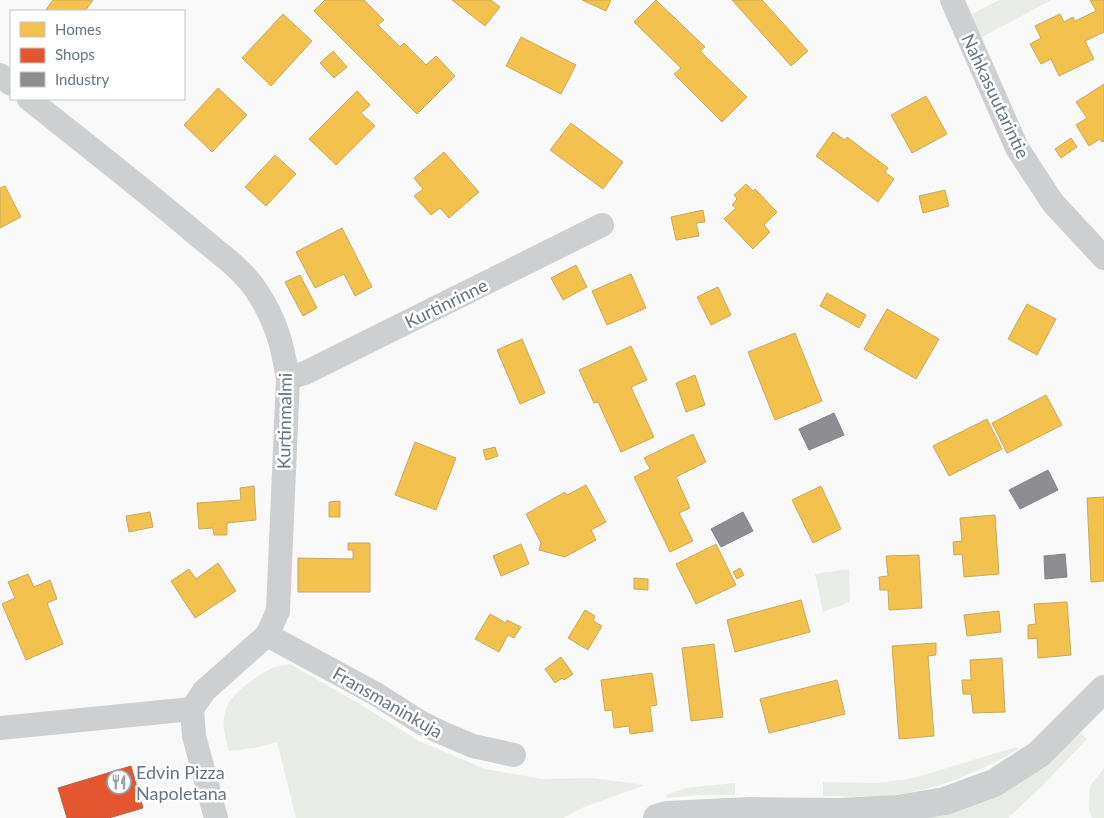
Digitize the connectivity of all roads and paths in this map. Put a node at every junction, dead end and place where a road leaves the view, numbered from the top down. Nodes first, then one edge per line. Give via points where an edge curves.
1 (952, 0) edge
2 (0, 75) edge
3 (10, 83) edge
4 (31, 100) edge
5 (602, 225) dead end
6 (1104, 258) edge
7 (288, 378) junction
8 (267, 635) junction
9 (1104, 689) edge
10 (192, 709) junction
11 (0, 728) edge
12 (514, 755) dead end
13 (216, 818) edge
14 (657, 818) edge

1 - 6 street, Nahkasuutarintie via 1017,148 1053,203
2 - 3 street
4 - 7 street, Kurtinmalmi via 236,267 272,315 281,340
5 - 7 street, Kurtinrinne via 305,373
7 - 8 street, Kurtinmalmi via 278,611
8 - 10 street, Kurtinmalmi via 204,691
8 - 12 street, Fransmaninkuja via 440,732 473,746
9 - 14 street via 1038,754 994,783 945,801 897,809 750,811
10 - 11 street
10 - 13 street via 194,736

